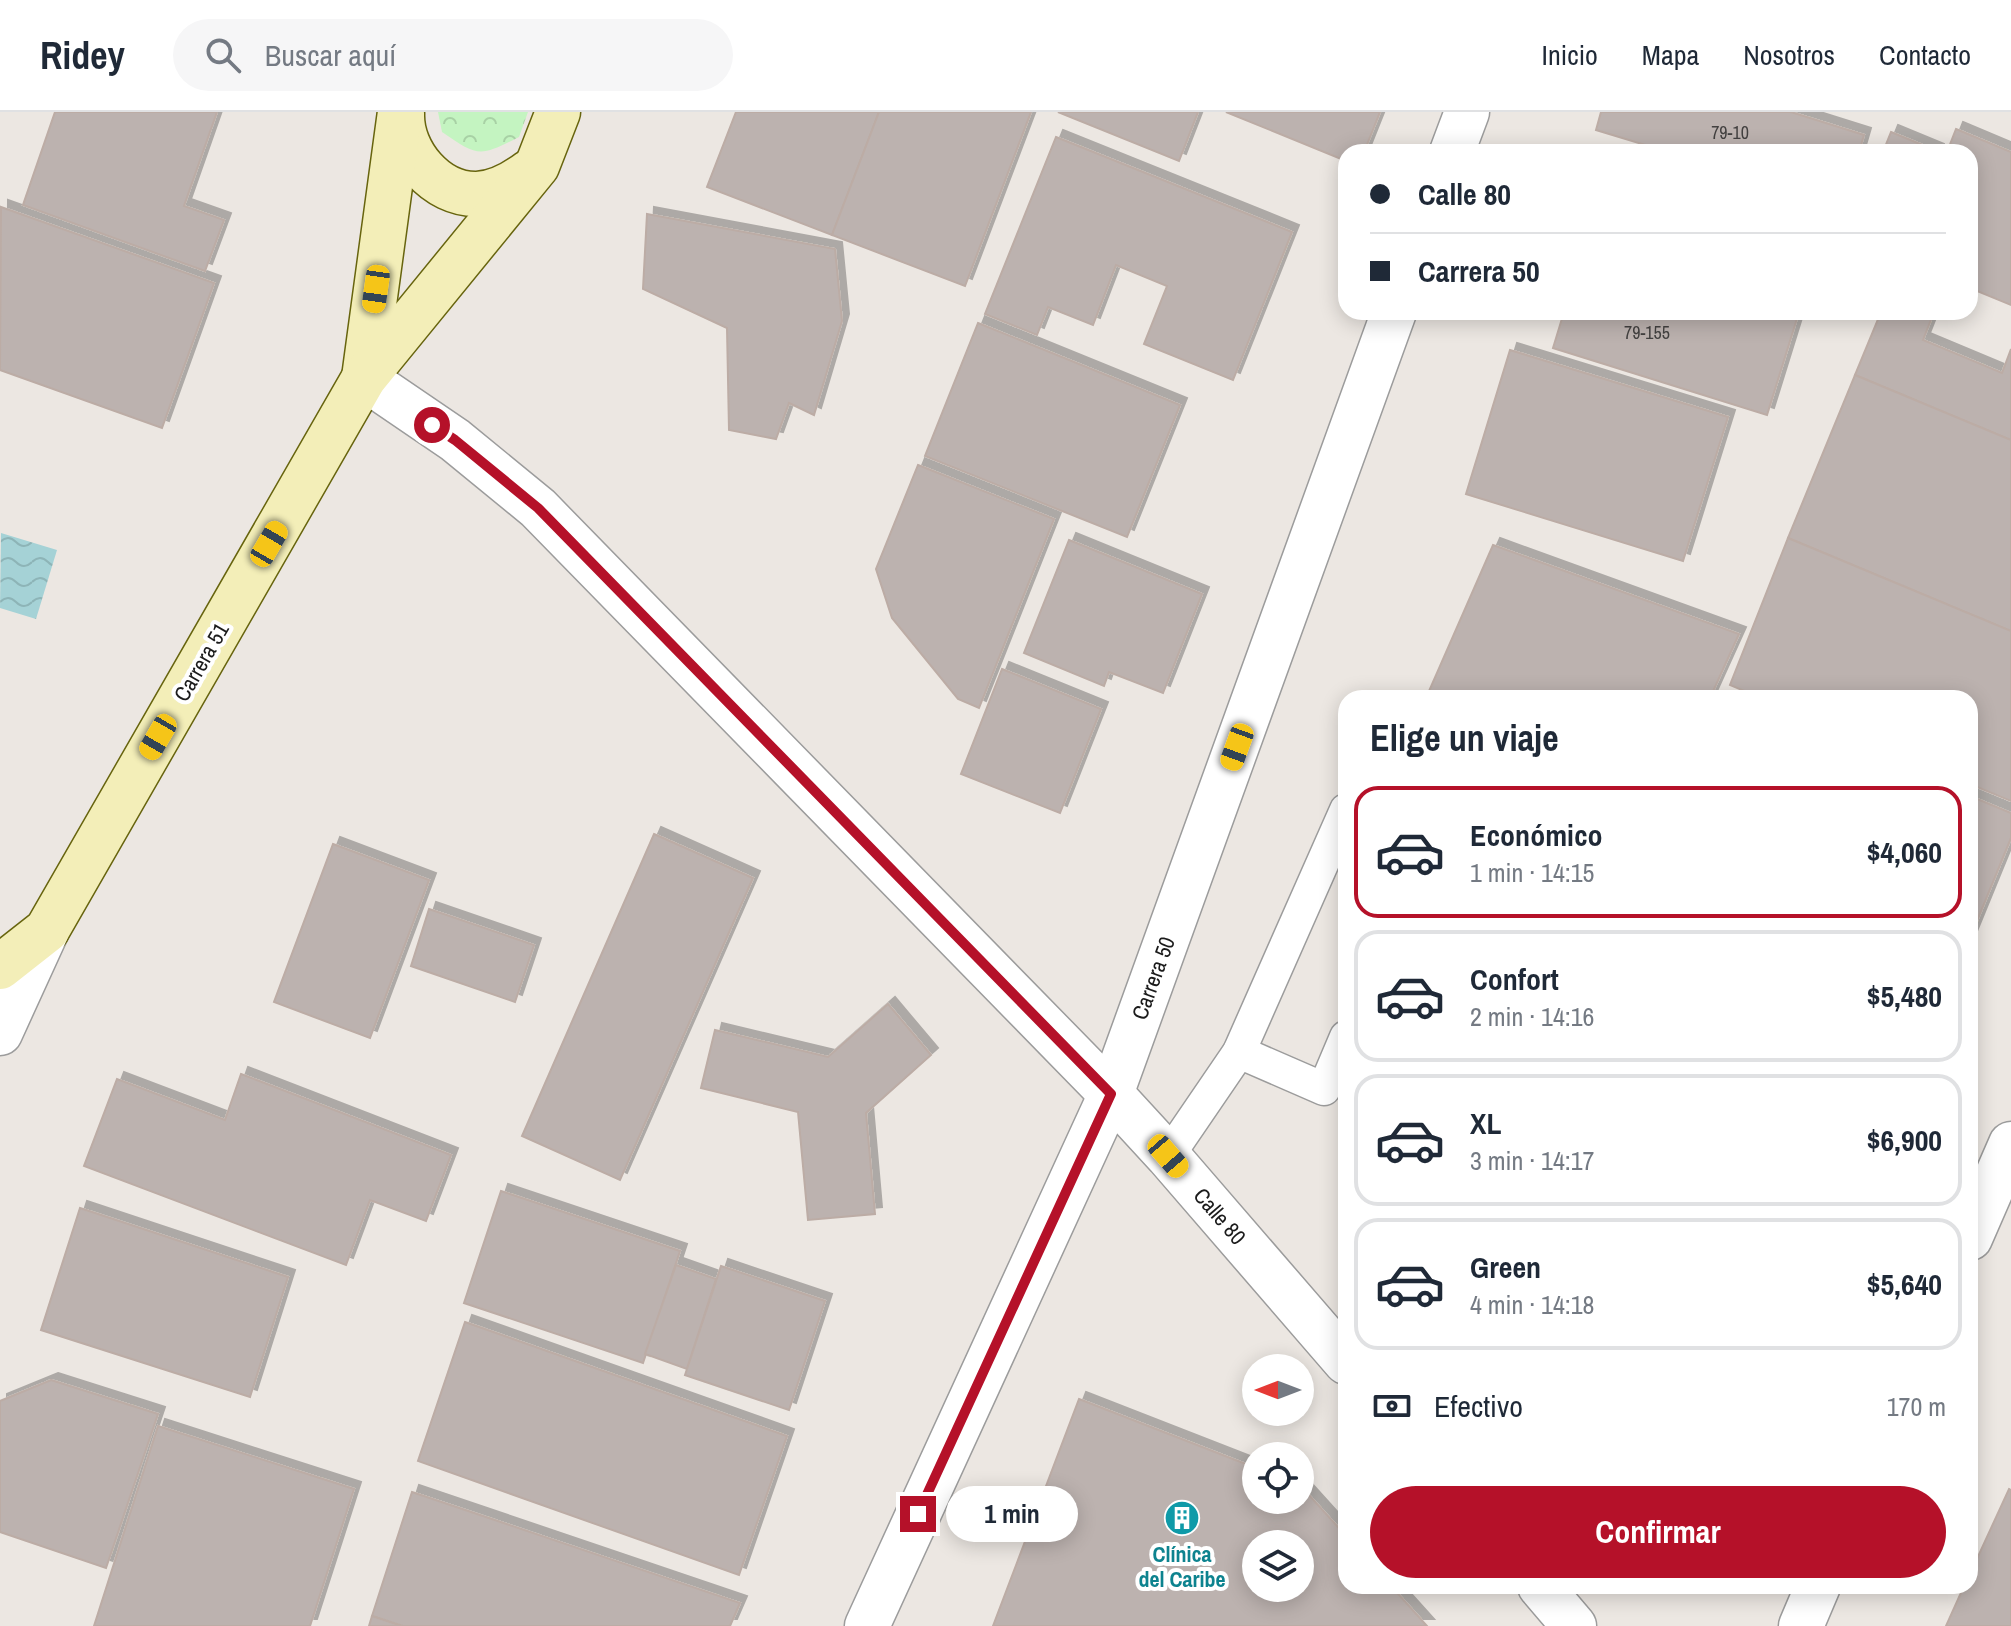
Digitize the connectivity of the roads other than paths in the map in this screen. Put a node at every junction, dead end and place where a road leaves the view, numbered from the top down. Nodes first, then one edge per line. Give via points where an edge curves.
1 (401, 112) edge
2 (558, 112) edge
3 (1467, 112) edge
4 (1455, 144) edge
5 (537, 166) junction
6 (1391, 320) edge
7 (364, 378) junction
8 (1338, 828) edge
9 (47, 930) junction
10 (0, 967) edge
11 (0, 1033) edge
12 (1239, 1052) junction
13 (1338, 1056) edge
14 (1111, 1094) junction
15 (2011, 1144) edge
16 (1168, 1156) junction
17 (1978, 1220) edge
18 (1338, 1353) edge
19 (1547, 1594) edge
20 (1815, 1594) edge
21 (867, 1626) edge
22 (1574, 1626) edge
23 (1801, 1626) edge

1 - 5 street via 402,130 416,162 442,185 476,194 510,187
1 - 7 street, Carrera 51
2 - 5 street, Carrera 51
3 - 4 street
5 - 7 street, Carrera 51
6 - 14 street, Carrera 50
7 - 9 street, Carrera 51
7 - 14 street, Calle 80 via 455,440 538,508
8 - 12 lane
9 - 10 street
9 - 11 street, Carrera 51
12 - 13 lane via 1324,1089
12 - 16 lane
14 - 16 street, Calle 80
14 - 21 street, Carrera 50
15 - 17 street
16 - 18 street, Calle 80
19 - 22 street
20 - 23 street

